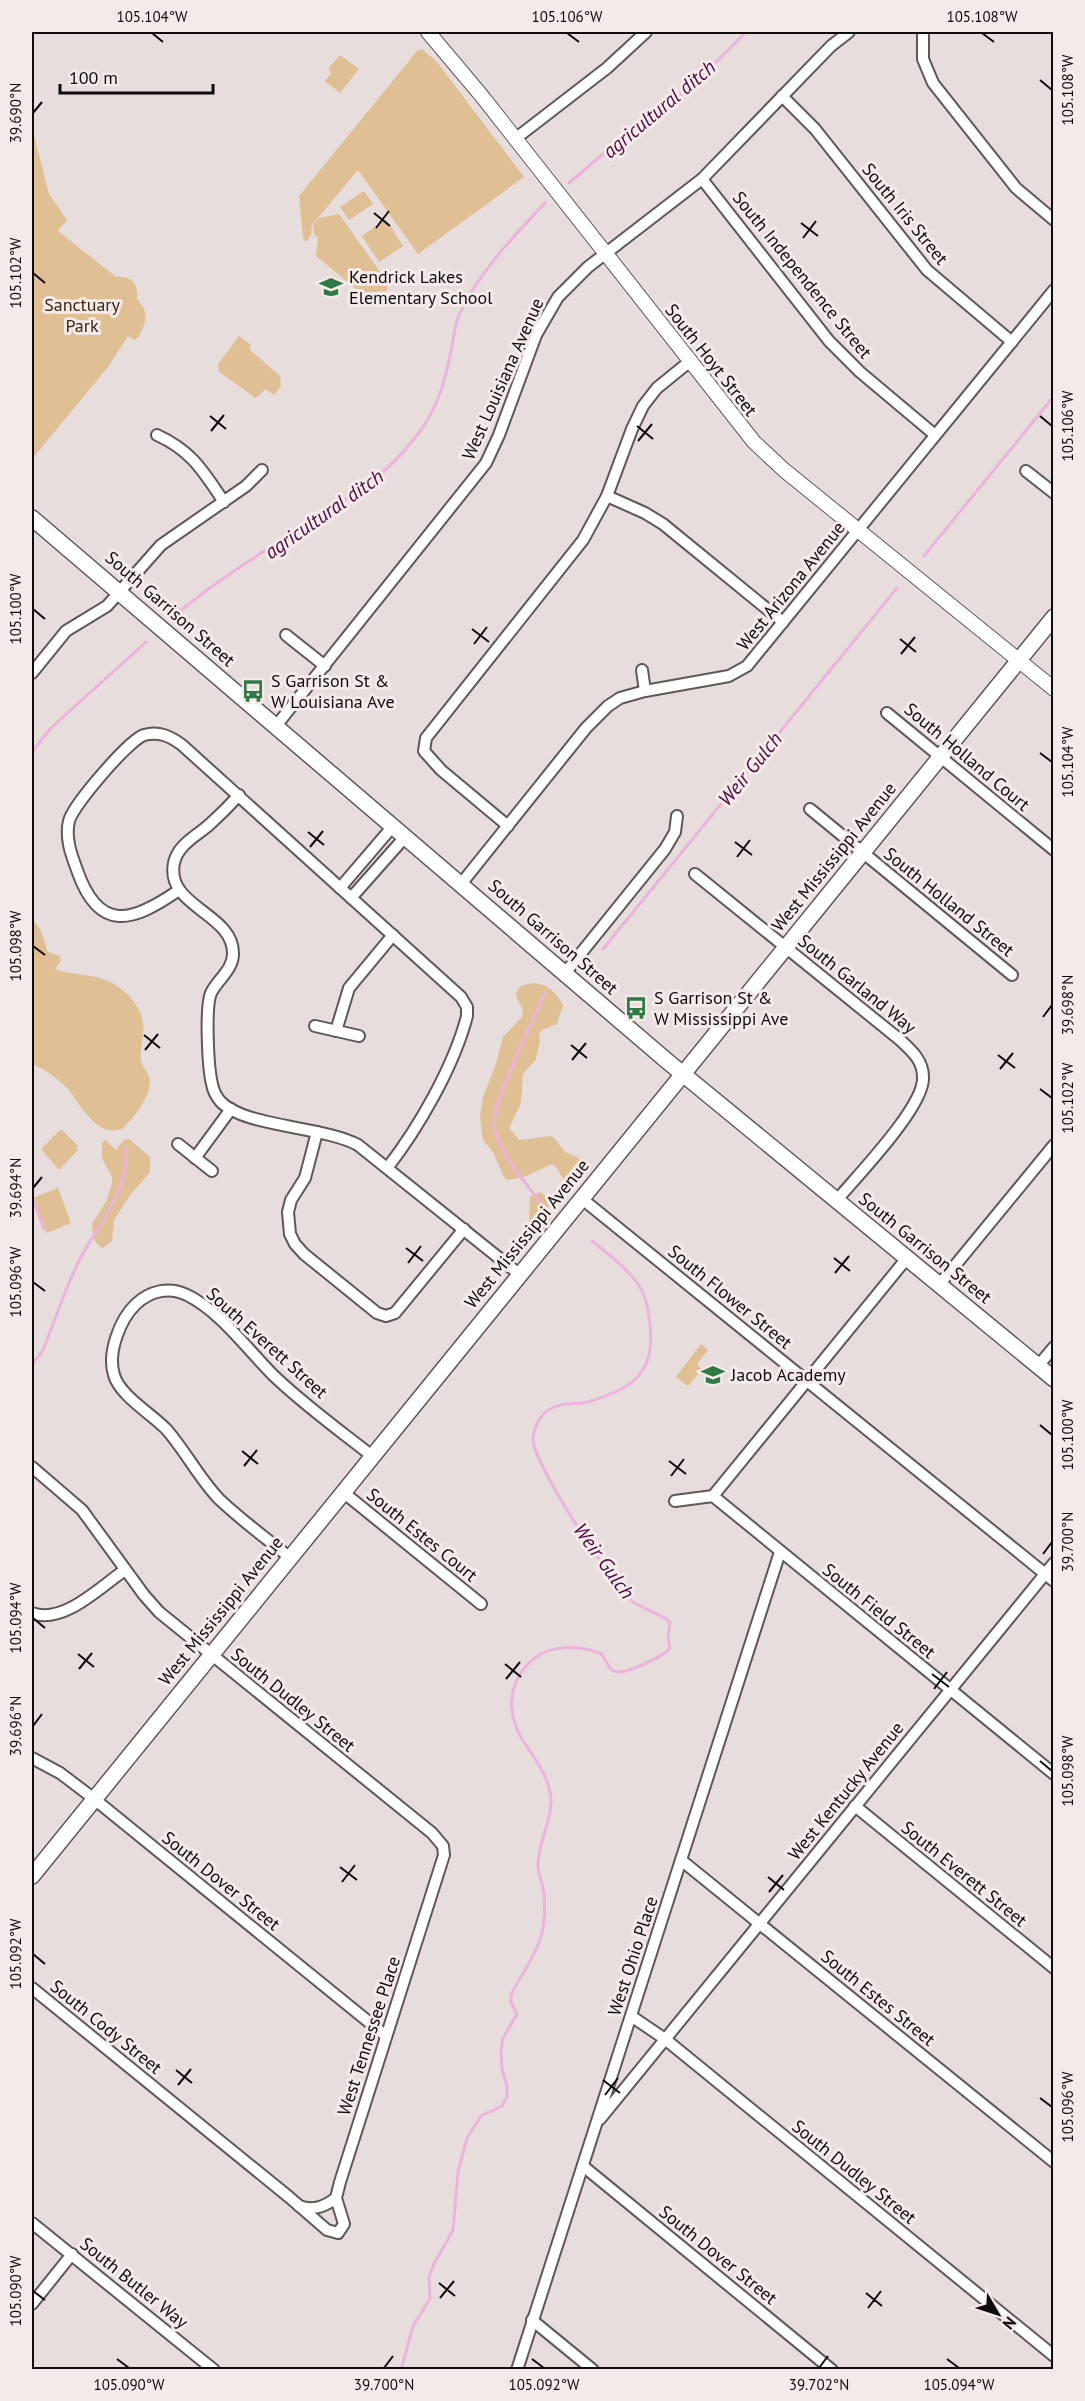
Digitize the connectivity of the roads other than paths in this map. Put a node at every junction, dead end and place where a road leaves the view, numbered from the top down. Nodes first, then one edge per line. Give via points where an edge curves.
1 (428, 32) edge
2 (646, 32) edge
3 (849, 32) edge
4 (923, 32) edge
5 (783, 96) junction
6 (515, 139) junction
7 (702, 179) junction
8 (1053, 220) edge
9 (604, 253) junction
10 (1053, 290) edge
11 (1012, 342) junction
12 (689, 362) junction
13 (157, 435) dead end
14 (935, 435) junction
15 (262, 470) dead end
16 (1026, 471) dead end
17 (1053, 493) edge
18 (607, 496) junction
19 (224, 502) junction
20 (32, 518) edge
21 (858, 530) junction
22 (120, 592) junction
23 (1053, 617) edge
24 (783, 622) junction
25 (286, 635) dead end
26 (1018, 661) junction
27 (325, 666) junction
28 (642, 670) dead end
29 (32, 673) edge
30 (1053, 689) edge
31 (645, 691) junction
32 (887, 713) dead end
33 (276, 726) junction
34 (940, 757) junction
35 (239, 795) junction
36 (810, 809) dead end
37 (677, 816) dead end
38 (393, 826) junction
39 (508, 826) junction
40 (405, 837) junction
41 (1053, 850) edge
42 (862, 852) junction
43 (696, 874) dead end
44 (461, 884) junction
45 (340, 888) junction
46 (179, 890) junction
47 (351, 898) junction
48 (393, 935) junction
49 (786, 947) junction
50 (565, 973) junction
51 (1012, 975) dead end
52 (315, 1026) dead end
53 (336, 1031) junction
54 (359, 1036) dead end
55 (683, 1074) junction
56 (231, 1109) junction
57 (317, 1132) junction
58 (178, 1144) dead end
59 (1053, 1145) edge
60 (195, 1158) junction
61 (388, 1167) junction
62 (212, 1171) dead end
63 (581, 1198) junction
64 (837, 1200) junction
65 (464, 1229) junction
66 (907, 1258) junction
67 (519, 1274) junction
68 (939, 1285) junction
69 (1053, 1347) edge
70 (1038, 1366) junction
71 (1053, 1379) edge
72 (807, 1381) junction
73 (372, 1456) junction
74 (32, 1467) edge
75 (342, 1492) junction
76 (713, 1496) junction
77 (675, 1501) dead end
78 (780, 1552) junction
79 (289, 1557) junction
80 (1053, 1563) edge
81 (125, 1570) junction
82 (1049, 1577) edge
83 (481, 1604) dead end
84 (32, 1613) edge
85 (210, 1654) junction
86 (950, 1690) junction
87 (32, 1758) edge
88 (1053, 1774) edge
89 (93, 1798) junction
90 (855, 1806) junction
91 (443, 1846) joint
92 (681, 1860) junction
93 (32, 1876) edge
94 (759, 1923) junction
95 (1053, 1968) edge
96 (32, 1988) edge
97 (631, 2016) junction
98 (386, 2036) junction
99 (664, 2039) junction
100 (596, 2124) junction
101 (1053, 2162) edge
102 (583, 2166) junction
103 (336, 2198) junction
104 (299, 2206) junction
105 (32, 2223) edge
106 (72, 2254) junction
107 (32, 2304) edge
108 (532, 2320) junction
109 (1053, 2356) edge
110 (214, 2370) edge
111 (517, 2370) edge
112 (593, 2370) edge
113 (832, 2370) edge

1 - 6 street, South Hoyt Street
2 - 6 street via 613,63
3 - 5 street, West Louisiana Avenue
4 - 8 street via 923,59 933,83 1012,183
5 - 7 street, West Louisiana Avenue
5 - 11 street, South Iris Street via 815,129 927,270
6 - 9 street, South Hoyt Street
7 - 9 street, West Louisiana Avenue
7 - 14 street, South Independence Street via 836,348
9 - 12 street, South Hoyt Street
9 - 27 street, West Louisiana Avenue via 569,284 547,313 486,463
10 - 11 street, West Arizona Avenue
11 - 14 street, West Arizona Avenue
12 - 18 street via 657,388 643,406
12 - 21 street, South Hoyt Street via 767,456
13 - 19 street via 190,454
14 - 21 street, West Arizona Avenue
15 - 19 street
16 - 17 street
18 - 24 street via 663,524
18 - 39 street via 571,557 426,738 424,751 437,767
19 - 22 street via 161,545
20 - 22 main road, South Garrison Street
21 - 24 street, West Arizona Avenue
21 - 26 street, South Hoyt Street
22 - 29 street via 99,613 66,631
22 - 33 main road, South Garrison Street
23 - 26 main road, West Mississippi Avenue
24 - 31 street, West Arizona Avenue via 753,659 735,674
25 - 27 street
26 - 30 street, South Hoyt Street
26 - 34 main road, West Mississippi Avenue
27 - 33 street, West Louisiana Avenue
28 - 31 street
31 - 39 street, West Arizona Avenue via 615,701 601,712
32 - 34 street, South Holland Court
33 - 38 main road, South Garrison Street
34 - 41 street, South Holland Court
34 - 42 main road, West Mississippi Avenue
35 - 45 street
35 - 46 street via 179,850 173,869
35 - 46 street via 176,741 154,734 140,737 128,747 74,810 68,825 70,849 85,892 102,910 119,916 138,914
36 - 42 street, South Holland Street
37 - 50 street via 668,845
38 - 40 main road, South Garrison Street
38 - 45 street
39 - 44 street, West Arizona Avenue
40 - 44 main road, South Garrison Street
40 - 47 street
42 - 49 main road, West Mississippi Avenue
42 - 51 street, South Holland Street
43 - 49 street, South Garland Way
44 - 50 main road, South Garrison Street
45 - 47 street
46 - 56 street via 222,928 232,947 232,962 212,992 208,1010 212,1084 219,1100
47 - 48 street
48 - 53 street via 349,988
48 - 61 street via 456,990 467,1011 432,1098
49 - 55 main road, West Mississippi Avenue
49 - 64 street, South Garland Way via 905,1044 923,1071 916,1104
50 - 55 main road, South Garrison Street
52 - 53 street
53 - 54 street
55 - 63 main road, West Mississippi Avenue
55 - 64 main road, South Garrison Street
56 - 57 street via 249,1117
56 - 60 street
57 - 61 street via 354,1142
57 - 65 street via 305,1178 288,1209 290,1234 304,1254 377,1313 395,1313
58 - 60 street
59 - 68 street
60 - 62 street
61 - 65 street
63 - 67 main road, West Mississippi Avenue
63 - 72 street, South Flower Street
64 - 66 main road, South Garrison Street
65 - 67 street
66 - 68 main road, South Garrison Street
66 - 72 street
67 - 73 main road, West Mississippi Avenue
68 - 70 main road, South Garrison Street
69 - 70 street
70 - 71 main road, South Garrison Street
72 - 76 street
72 - 82 street, South Flower Street
73 - 75 main road, West Mississippi Avenue
73 - 79 street, South Everett Street via 280,1382 230,1329 188,1295 162,1291 147,1296 132,1309 113,1350 117,1383 167,1430 220,1500
74 - 81 street, South Dudley Street via 78,1505
75 - 79 main road, West Mississippi Avenue
75 - 83 street, South Estes Court
76 - 77 street
76 - 78 street, South Field Street
78 - 86 street, South Field Street
78 - 92 street, West Ohio Place
79 - 85 main road, West Mississippi Avenue
80 - 82 street, West Kentucky Avenue
81 - 84 street via 68,1610 46,1616
81 - 85 street, South Dudley Street via 159,1612
82 - 86 street, West Kentucky Avenue
85 - 89 main road, West Mississippi Avenue
85 - 91 street, South Dudley Street via 432,1833
86 - 88 street, South Field Street
86 - 90 street, West Kentucky Avenue
87 - 89 street, South Dover Street
89 - 93 main road, West Mississippi Avenue
89 - 98 street, South Dover Street
90 - 94 street, West Kentucky Avenue
90 - 95 street, South Everett Street
91 - 98 street, West Tennessee Place via 443,1862
92 - 94 street, South Estes Street
92 - 97 street, West Ohio Place
94 - 99 street, West Kentucky Avenue
94 - 101 street, South Estes Street
96 - 104 street, South Cody Street
97 - 99 street, South Dudley Street
97 - 100 street, West Ohio Place
98 - 103 street, West Tennessee Place
99 - 100 street, West Kentucky Avenue
99 - 109 street, South Dudley Street
100 - 102 street, West Ohio Place
102 - 108 street, West Ohio Place
102 - 113 street, South Dover Street
103 - 104 street via 315,2208
103 - 104 street, South Cody Street via 344,2224 338,2233 327,2230
105 - 106 street, South Butler Way
106 - 107 street
106 - 110 street, South Butler Way
108 - 111 street, West Ohio Place
108 - 112 street

